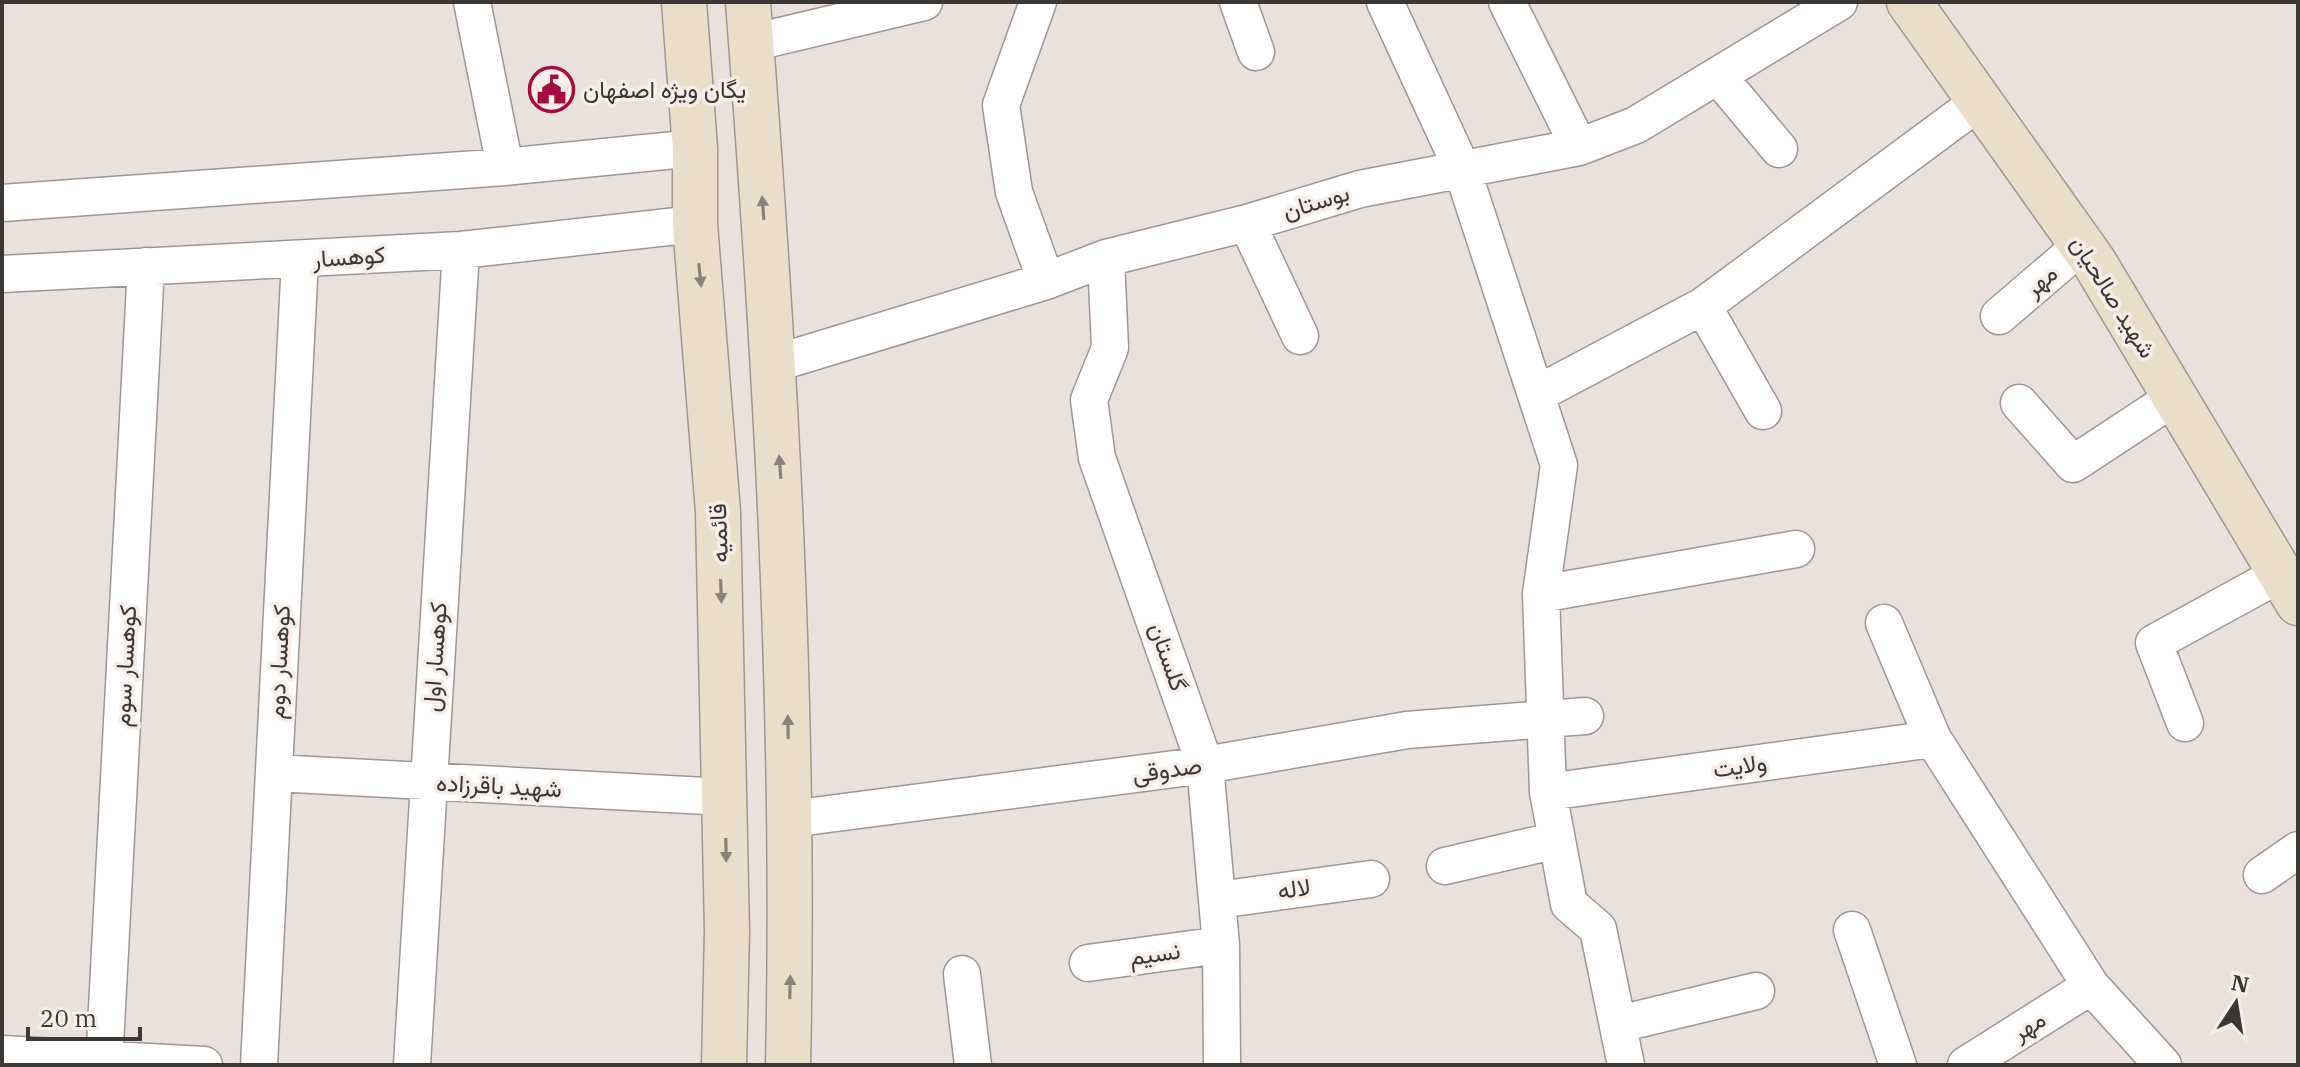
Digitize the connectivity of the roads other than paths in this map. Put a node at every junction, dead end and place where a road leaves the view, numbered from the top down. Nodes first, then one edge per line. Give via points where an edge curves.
1 (472, 2) edge
2 (684, 2) edge
3 (924, 2) edge
4 (1038, 2) edge
5 (1238, 2) edge
6 (1385, 2) edge
7 (1507, 2) edge
8 (1839, 2) edge
9 (1909, 2) edge
10 (750, 23) edge
11 (1256, 52) dead end
12 (1718, 76) junction
13 (1980, 101) junction
14 (1579, 147) junction
15 (695, 148) junction
16 (1779, 149) dead end
17 (505, 167) junction
18 (1462, 169) junction
19 (2, 203) edge
20 (1247, 223) junction
21 (695, 224) junction
22 (2082, 245) junction
23 (461, 250) junction
24 (1106, 258) junction
25 (300, 260) junction
26 (146, 266) junction
27 (2, 274) edge
28 (1046, 281) junction
29 (1703, 306) junction
30 (1999, 316) dead end
31 (1300, 336) dead end
32 (773, 364) junction
33 (1537, 394) junction
34 (2175, 397) junction
35 (2019, 403) dead end
36 (1763, 411) dead end
37 (783, 509) junction
38 (718, 512) junction
39 (1796, 549) dead end
40 (2289, 588) edge
41 (1541, 594) junction
42 (1884, 623) dead end
43 (787, 639) junction
44 (722, 641) junction
45 (1585, 716) dead end
46 (1543, 717) junction
47 (2185, 723) dead end
48 (1933, 739) junction
49 (1205, 765) junction
50 (274, 773) junction
51 (427, 782) junction
52 (1548, 792) junction
53 (725, 797) junction
54 (790, 819) junction
55 (1557, 840) junction
56 (2298, 850) edge
57 (1445, 866) dead end
58 (2262, 875) dead end
59 (1371, 879) dead end
60 (1218, 900) junction
61 (1852, 930) dead end
62 (1221, 945) junction
63 (1088, 963) dead end
64 (962, 974) dead end
65 (2091, 986) junction
66 (1756, 991) dead end
67 (1619, 1024) junction
68 (2, 1054) edge
69 (104, 1062) edge
70 (204, 1065) edge
71 (259, 1065) edge
72 (412, 1065) edge
73 (724, 1065) edge
74 (788, 1065) edge
75 (973, 1065) edge
76 (1222, 1065) edge
77 (1626, 1065) edge
78 (1898, 1065) edge
79 (1966, 1065) edge
80 (2163, 1065) edge

1 - 17 street
2 - 15 main road, قائمیه
3 - 10 street
4 - 28 street via 1001,105 1014,192
5 - 11 street
6 - 18 street
7 - 14 street
8 - 12 street, بوستان
9 - 13 main road, شهید صالحیان
32 -> 10 main road
12 - 14 street, بوستان via 1636,125
12 - 16 street
13 - 22 main road, شهید صالحیان
13 - 29 street
14 - 18 street, بوستان
15 - 17 street
15 - 21 main road, قائمیه
17 - 19 street
18 - 20 street, بوستان via 1360,189
18 - 33 street
20 - 24 street, بوستان
20 - 31 street
21 - 23 street, کوهسار
21 -> 38 main road, قائمیه
22 - 30 street, مهر
22 - 34 main road, شهید صالحیان
23 - 25 street, کوهسار
23 - 51 street, کوهسار اول
24 - 28 street, بوستان
24 - 49 street, گلستان via 1110,348 1089,400 1097,458
25 - 26 street, کوهسار
25 - 50 street, کوهسار دوم
26 - 27 street, کوهسار
26 - 69 street, کوهسار سوم
28 - 32 street, بوستان
29 - 33 street
29 - 36 street
37 -> 32 main road
33 - 41 street via 1559,465
34 - 35 street via 2073,464
34 - 40 main road, شهید صالحیان
37 - 38 main road via 771,519 744,524
37 - 43 main road
38 -> 44 main road, قائمیه
39 - 41 street
40 - 47 street via 2154,643
41 - 46 street
42 - 48 street
43 - 44 main road via 761,626 734,631
54 -> 43 main road
44 - 53 main road, قائمیه
45 - 46 street, صدوقی
46 - 49 street, صدوقی via 1407,730
46 - 52 street
48 - 52 street, ولایت
48 - 65 street
49 - 54 street, صدوقی
49 - 60 street, گلستان
50 - 51 street, شهید باقرزاده
50 - 71 street, کوهسار دوم
51 - 53 street, شهید باقرزاده
51 - 72 street, کوهسار اول
52 - 55 street
53 -> 73 main road, قائمیه
74 -> 54 main road
55 - 57 street
55 - 67 street via 1569,904 1598,929
56 - 58 street
59 - 60 street, لاله
60 - 62 street, گلستان
61 - 78 street
62 - 63 street, نسیم
62 - 76 street, گلستان
64 - 75 street
65 - 79 street, مهر
65 - 80 street
66 - 67 street
67 - 77 street
68 - 69 street
69 - 70 street

